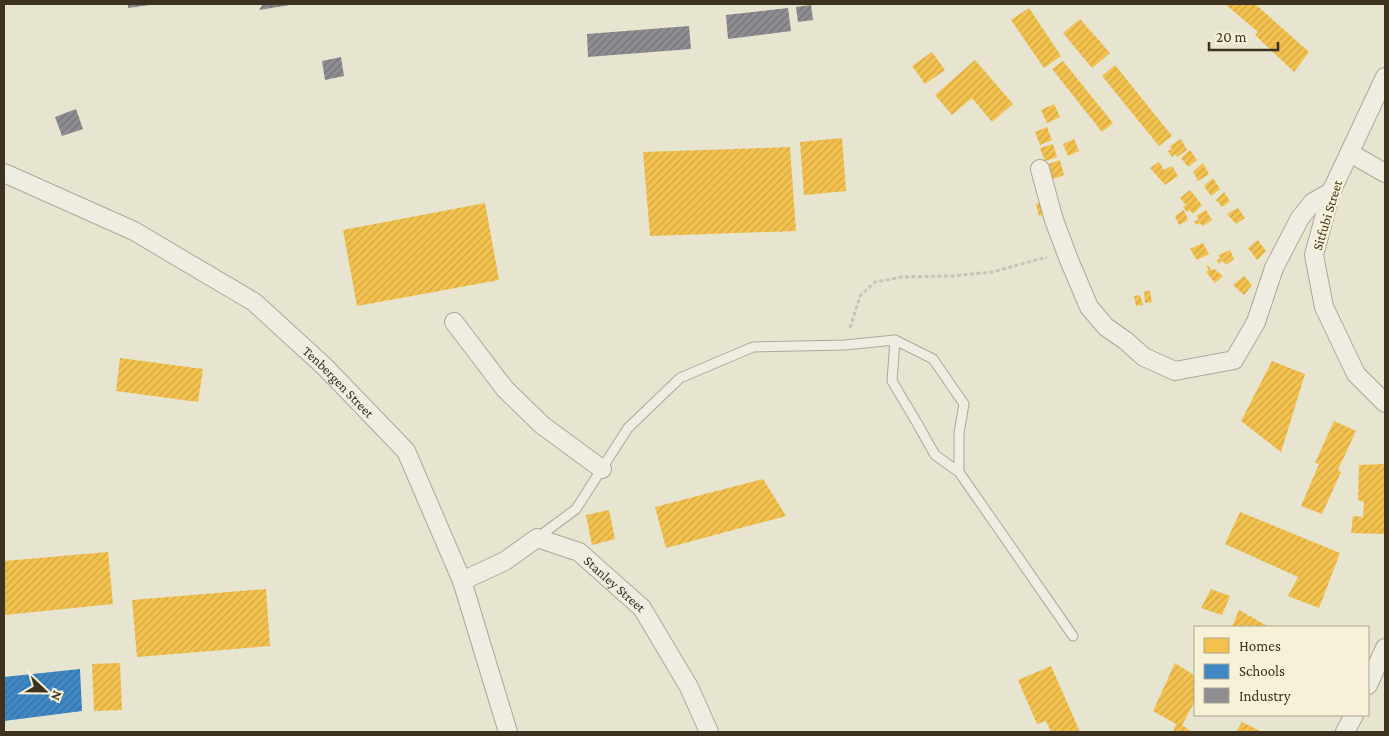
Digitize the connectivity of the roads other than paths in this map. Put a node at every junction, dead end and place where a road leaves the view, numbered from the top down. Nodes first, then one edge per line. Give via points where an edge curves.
1 (1385, 77) edge
2 (1350, 152) junction
3 (1040, 169) dead end
4 (4, 173) edge
5 (1385, 173) edge
6 (1331, 192) junction
7 (454, 322) dead end
8 (895, 340) junction
9 (1385, 403) edge
10 (602, 469) junction
11 (959, 472) junction
12 (538, 538) junction
13 (462, 581) junction
14 (1073, 636) dead end
15 (1385, 648) edge
16 (1369, 683) edge
17 (1353, 716) edge
18 (508, 732) edge
19 (710, 732) edge
20 (1345, 732) edge

1 - 2 street, Sitfubi Street
2 - 5 street
2 - 6 street, Sitfubi Street
3 - 6 street via 1054,220 1089,307 1106,327 1144,358 1175,371 1234,360 1256,322 1274,268 1300,218 1313,202
4 - 13 street, Tenbergen Street via 134,231 254,302 325,367 406,450
6 - 9 street, Sitfubi Street via 1314,254 1324,307 1356,374
7 - 10 street via 505,389 542,425
8 - 10 lane via 845,346 753,347 680,378 628,428
8 - 11 lane via 892,381 934,455
8 - 11 lane via 932,359 964,404 959,433
10 - 12 lane via 576,509
11 - 14 lane
12 - 13 street via 505,561
12 - 19 street, Stanley Street via 579,552 642,608 689,688
13 - 18 street, Tenbergen Street
15 - 16 street
17 - 20 street

